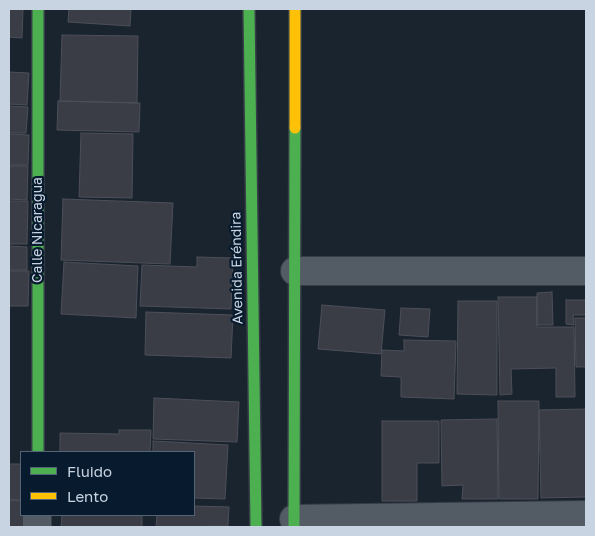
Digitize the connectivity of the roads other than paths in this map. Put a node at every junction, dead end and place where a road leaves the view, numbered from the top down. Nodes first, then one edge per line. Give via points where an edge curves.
1 (38, 9) edge
2 (249, 9) edge
3 (296, 9) edge
4 (295, 271) junction
5 (586, 271) edge
6 (38, 451) edge
7 (586, 515) edge
8 (294, 523) edge
9 (256, 527) edge

1 - 6 street, Calle Nicaragua
2 - 9 street, Avenida Eréndira
3 - 4 street
4 - 5 street
4 - 8 street
7 - 8 street

